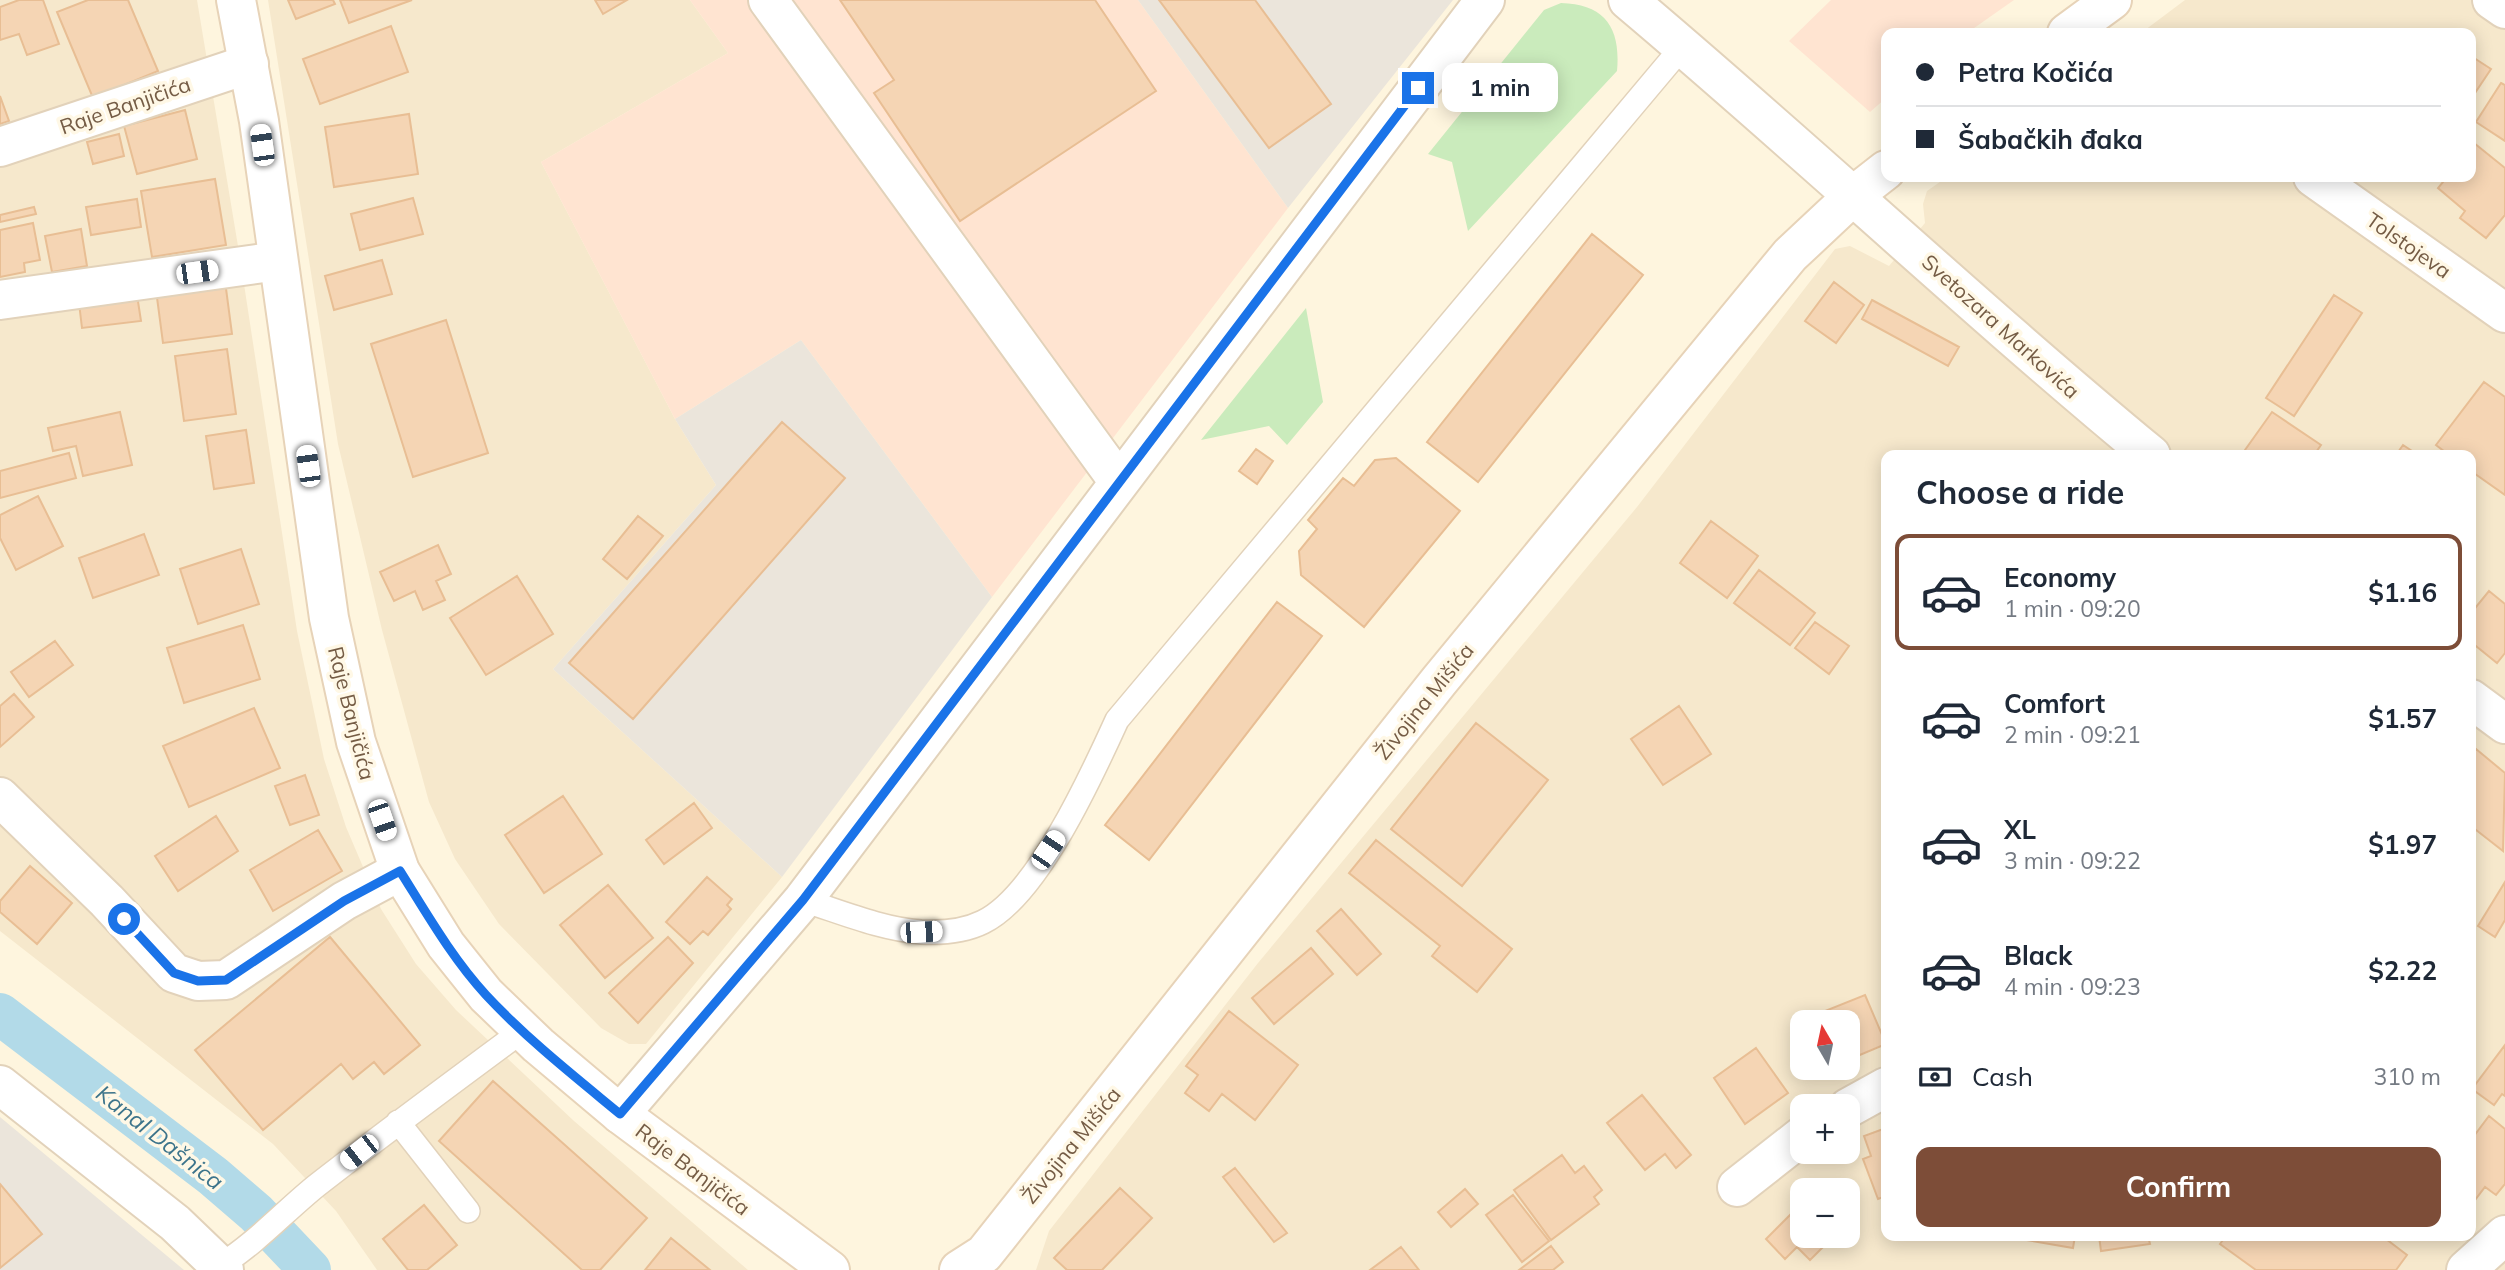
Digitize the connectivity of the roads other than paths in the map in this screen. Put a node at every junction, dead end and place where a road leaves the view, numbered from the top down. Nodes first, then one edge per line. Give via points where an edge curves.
1 (236, 0) edge
2 (768, 0) edge
3 (1485, 0) edge
4 (1628, 0) edge
5 (2112, 0) edge
6 (2492, 0) edge
7 (2505, 9) edge
8 (2074, 28) edge
9 (1683, 46) junction
10 (249, 64) junction
11 (0, 147) edge
12 (1881, 174) edge
13 (2320, 182) edge
14 (1854, 195) junction
15 (278, 261) junction
16 (0, 300) edge
17 (2505, 313) edge
18 (2145, 450) edge
19 (1119, 482) junction
20 (2476, 703) edge
21 (2505, 724) edge
22 (0, 797) edge
23 (400, 871) junction
24 (803, 900) junction
25 (522, 1031) junction
26 (0, 1085) edge
27 (1881, 1090) edge
28 (1860, 1101) edge
29 (620, 1114) junction
30 (398, 1122) junction
31 (1790, 1145) edge
32 (1737, 1187) dead end
33 (468, 1211) dead end
34 (229, 1262) edge
35 (974, 1265) edge
36 (827, 1269) edge

1 - 10 street, Raje Banjičića
2 - 19 street
3 - 19 street
4 - 9 street, Svetozara Markovića
5 - 8 street
6 - 7 street
9 - 14 street, Svetozara Markovića
9 - 24 lane via 1117,720 1084,793 1017,895 984,922 957,930 921,932
10 - 11 street, Raje Banjičića
10 - 15 street, Raje Banjičića
12 - 14 street, Živojina Mišića
13 - 17 street, Tolstojeva
14 - 18 street, Svetozara Markovića via 2049,371
14 - 35 street, Živojina Mišića via 1790,255 1481,629
15 - 16 street
15 - 23 street, Raje Banjičića via 329,618 356,742
19 - 24 street
20 - 21 street
22 - 23 street via 174,973 198,981 226,980 344,901
23 - 25 street, Raje Banjičića via 446,945
24 - 29 street
25 - 29 street, Raje Banjičića
25 - 30 lane
26 - 34 street
27 - 28 street
29 - 36 street, Raje Banjičića
30 - 33 lane
30 - 34 lane
31 - 32 street

